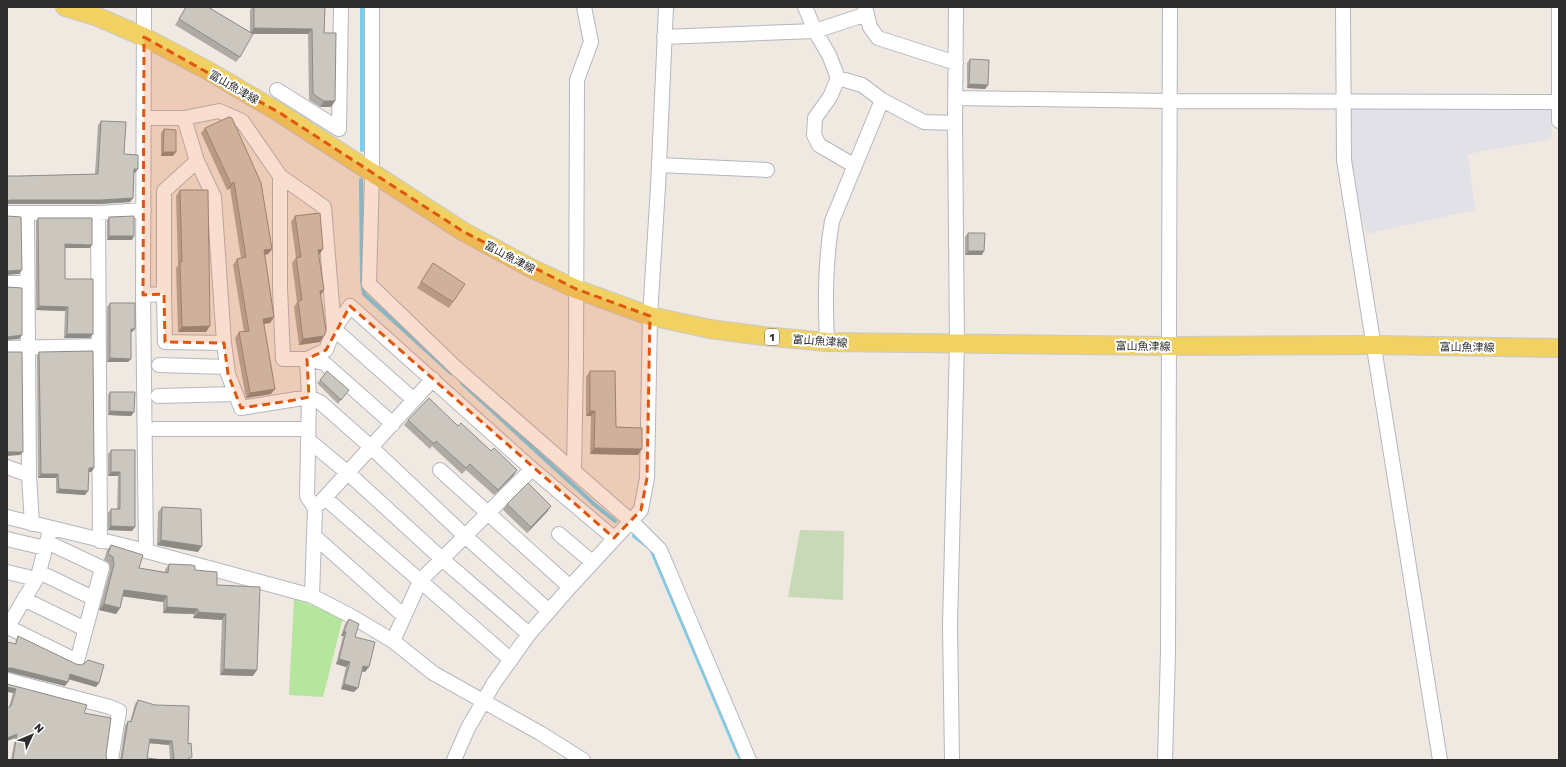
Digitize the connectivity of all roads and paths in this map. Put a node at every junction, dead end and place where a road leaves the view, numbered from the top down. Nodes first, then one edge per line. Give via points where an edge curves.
1 (65, 7) edge
2 (144, 7) edge
3 (341, 7) edge
4 (372, 7) edge
5 (584, 7) edge
6 (666, 7) edge
7 (805, 7) edge
8 (956, 7) edge
9 (1170, 7) edge
10 (1343, 7) edge
11 (1559, 7) edge
12 (866, 11) edge
13 (814, 31) junction
14 (664, 37) junction
15 (144, 38) junction
16 (956, 63) junction
17 (838, 78) junction
18 (277, 90) dead end
19 (955, 98) junction
20 (882, 100) junction
21 (1169, 101) junction
22 (1343, 101) junction
23 (1559, 102) edge
24 (144, 118) junction
25 (184, 118) junction
26 (1559, 121) edge
27 (955, 123) junction
28 (339, 129) junction
29 (334, 149) junction
30 (197, 161) junction
31 (659, 165) junction
32 (855, 166) junction
33 (767, 170) dead end
34 (372, 174) junction
35 (280, 176) junction
36 (144, 210) junction
37 (7, 213) edge
38 (27, 213) junction
39 (98, 213) junction
40 (7, 283) edge
41 (28, 283) junction
42 (576, 289) junction
43 (164, 294) junction
44 (142, 295) junction
45 (650, 316) junction
46 (334, 329) junction
47 (827, 342) junction
48 (224, 343) junction
49 (957, 344) junction
50 (1374, 345) junction
51 (99, 346) junction
52 (1168, 346) junction
53 (7, 348) edge
54 (28, 348) junction
55 (1559, 348) edge
56 (307, 359) junction
57 (159, 365) dead end
58 (227, 367) junction
59 (433, 379) junction
60 (236, 394) junction
61 (158, 396) dead end
62 (309, 397) junction
63 (414, 400) junction
64 (393, 424) junction
65 (155, 429) dead end
66 (308, 435) junction
67 (372, 448) junction
68 (7, 466) edge
69 (532, 469) junction
70 (440, 470) dead end
71 (574, 471) junction
72 (348, 473) junction
73 (29, 475) junction
74 (325, 498) junction
75 (316, 508) junction
76 (488, 513) junction
77 (7, 517) edge
78 (632, 522) junction
79 (32, 524) junction
80 (51, 528) junction
81 (559, 534) dead end
82 (314, 536) junction
83 (465, 536) junction
84 (614, 538) junction
85 (7, 539) edge
86 (100, 541) junction
87 (46, 545) junction
88 (146, 551) junction
89 (442, 559) junction
90 (592, 562) junction
91 (7, 572) edge
92 (38, 576) junction
93 (420, 581) junction
94 (570, 587) junction
95 (312, 596) junction
96 (93, 598) junction
97 (17, 602) edge
98 (549, 611) junction
99 (404, 616) junction
100 (8, 628) edge
101 (85, 629) junction
102 (529, 634) junction
103 (393, 641) junction
104 (511, 660) junction
105 (7, 680) edge
106 (483, 702) junction
107 (111, 760) edge
108 (454, 760) edge
109 (582, 760) edge
110 (750, 760) edge
111 (952, 760) edge
112 (1165, 760) edge
113 (1440, 760) edge

1 - 15 main road, 富山魚津線 / 1 via 98,17
2 - 15 street
3 - 28 street
4 - 34 street
5 - 42 street via 591,42 577,80
6 - 14 street
7 - 13 street
8 - 16 street
9 - 21 street
10 - 22 street
11 - 23 street
12 - 13 street
12 - 16 street via 870,27 878,38
13 - 14 street
13 - 17 street via 829,55
14 - 31 street
15 - 24 street
15 - 29 main road, 富山魚津線 / 1 via 207,70
16 - 19 street
17 - 20 street via 862,85
17 - 32 street via 830,97 815,118 814,135 819,145
18 - 28 street
19 - 21 street
19 - 27 street
20 - 27 street via 924,122
20 - 32 street
21 - 22 street
21 - 52 street
22 - 23 street
22 - 50 street via 1344,160
23 - 26 street
24 - 25 street
24 - 36 street
25 - 30 street
25 - 35 street via 219,111 242,122
27 - 49 street
28 - 29 street
29 - 34 main road, 富山魚津線 / 1
30 - 43 street via 164,191
30 - 48 street via 214,197
31 - 33 street
31 - 45 street
32 - 47 street via 832,221 829,238 825,307
34 - 42 main road, 富山魚津線 / 1 via 464,232
34 - 71 street via 369,284 456,368
35 - 46 street via 324,206
35 - 56 street via 283,358
36 - 39 street
36 - 44 street
37 - 38 street
38 - 39 street
38 - 41 street
39 - 51 street
40 - 41 street
41 - 54 street
42 - 45 main road, 富山魚津線 / 1
42 - 71 street
43 - 44 street
43 - 48 street via 165,342
44 - 88 street
45 - 47 main road, 富山魚津線 / 1 via 710,329
45 - 78 street via 647,478 641,510
46 - 56 street via 326,350
46 - 59 street via 350,306
46 - 63 street
47 - 49 main road, 富山魚津線 / 1
48 - 58 street
49 - 52 main road, 富山魚津線 / 1
49 - 111 street via 950,625
50 - 52 main road, 富山魚津線 / 1
50 - 55 main road, 富山魚津線 / 1
50 - 113 street
51 - 54 street
51 - 86 street
52 - 112 street via 1168,652
53 - 54 street
54 - 73 street
56 - 62 street
56 - 64 street via 324,363
57 - 58 street
58 - 60 street
59 - 63 street
59 - 69 street
60 - 61 street
60 - 62 street via 241,408
62 - 66 street
62 - 67 street via 320,402
63 - 64 street
64 - 67 street
65 - 66 street
66 - 72 street
66 - 75 street via 307,496
67 - 72 street
67 - 83 street
68 - 73 street
69 - 76 street
69 - 84 street
70 - 76 street
71 - 78 street
72 - 74 street
72 - 89 street
73 - 79 street
74 - 75 street
74 - 93 street
75 - 82 street
76 - 83 street
76 - 94 street
77 - 79 street
78 - 84 street
78 - 110 street via 660,550
79 - 80 street
80 - 86 street
80 - 87 street
81 - 90 street
82 - 95 street
82 - 99 street
83 - 89 street
83 - 98 street
84 - 90 street
85 - 87 street
86 - 88 street
87 - 92 street
87 - 96 street via 102,568
88 - 95 street
89 - 93 street
89 - 102 street
90 - 94 street
91 - 92 street
92 - 96 street
92 - 97 street
93 - 99 street
93 - 104 street
94 - 98 street
95 - 103 street
96 - 101 street
97 - 100 street
97 - 101 street
98 - 102 street
99 - 103 street
100 - 101 street via 77,661
102 - 104 street
103 - 106 street via 433,673
104 - 106 street
105 - 107 street via 110,707 119,712
106 - 108 street
106 - 109 street via 540,733

